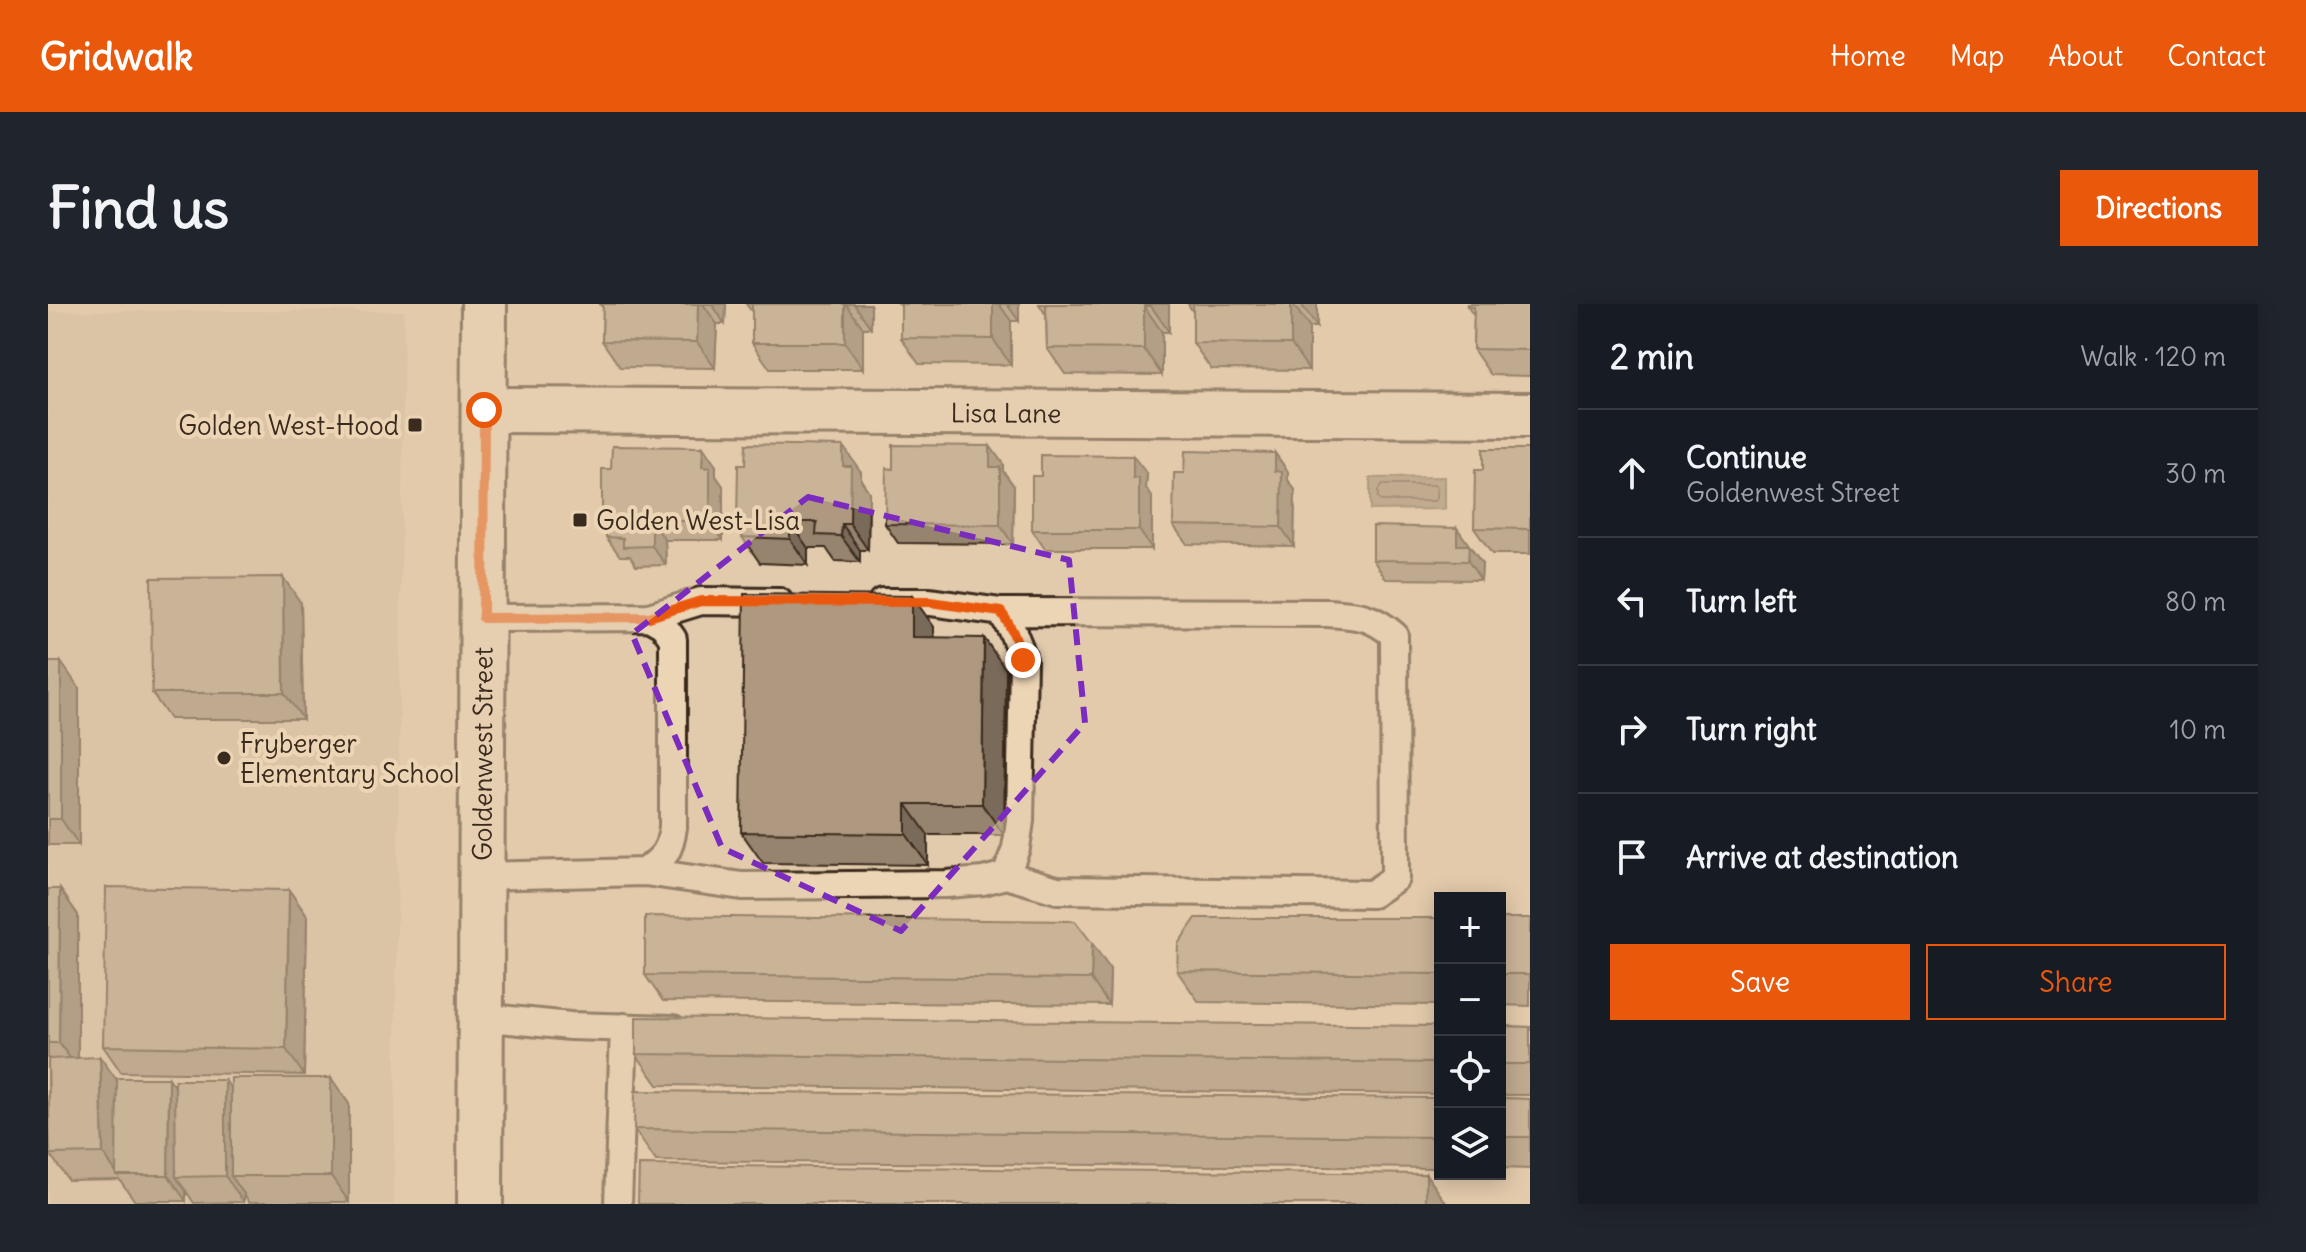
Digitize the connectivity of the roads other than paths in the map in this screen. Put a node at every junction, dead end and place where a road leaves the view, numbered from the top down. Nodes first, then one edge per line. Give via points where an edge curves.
1 (484, 304) edge
2 (484, 410) junction
3 (1530, 415) edge
4 (797, 602) edge
5 (856, 602) edge
6 (1001, 612) junction
7 (649, 617) junction
8 (483, 618) junction
9 (645, 872) junction
10 (1006, 875) junction
11 (481, 876) junction
12 (481, 1017) junction
13 (624, 1027) junction
14 (699, 1030) edge
15 (480, 1204) edge
16 (618, 1204) edge

1 - 2 street, Goldenwest Street
2 - 3 street, Lisa Lane
2 - 8 street, Goldenwest Street
4 - 7 lane via 701,601
5 - 6 lane via 930,602
6 - 10 lane via 1023,660 1020,821
6 - 10 lane via 1361,615 1394,635 1395,878 1372,894 1057,890
7 - 8 lane
7 - 9 lane via 673,639 673,827 664,858
8 - 11 street, Goldenwest Street
9 - 10 lane via 742,886 947,884
9 - 11 lane
11 - 12 street, Goldenwest Street
12 - 13 lane
12 - 15 street, Goldenwest Street
13 - 14 lane
13 - 16 lane

